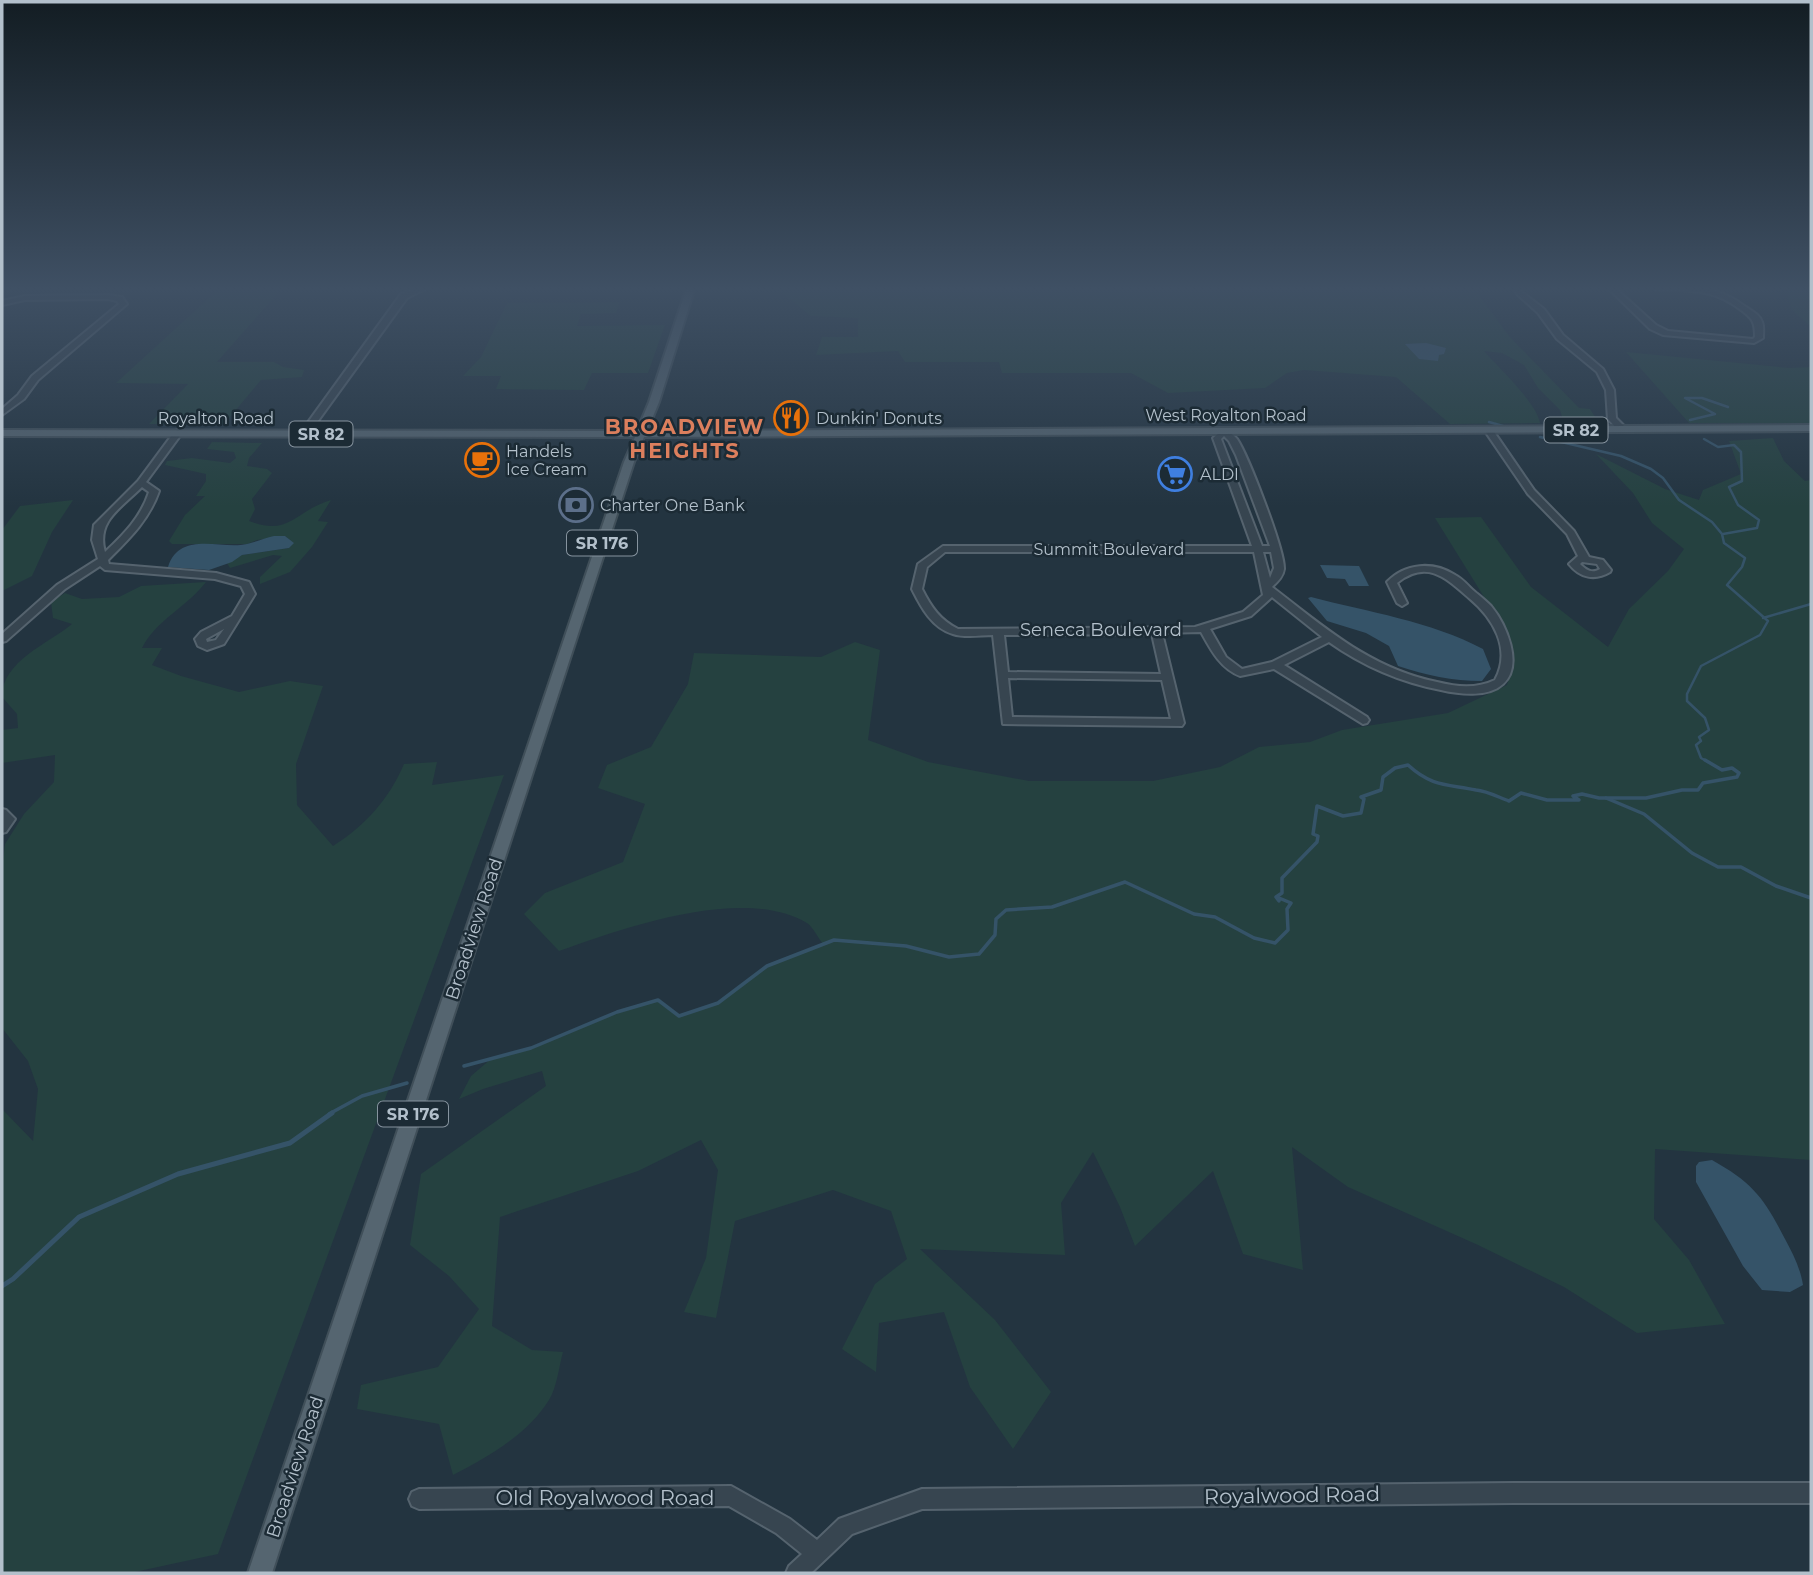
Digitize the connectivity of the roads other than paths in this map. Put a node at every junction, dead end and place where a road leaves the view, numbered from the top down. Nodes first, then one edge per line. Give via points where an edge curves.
1 (56, 360) edge
2 (357, 360) edge
3 (667, 360) edge
4 (1588, 360) edge
5 (2, 413) edge
6 (1811, 428) edge
7 (1623, 430) junction
8 (1489, 431) junction
9 (1224, 432) junction
10 (2, 433) edge
11 (178, 433) junction
12 (640, 433) junction
13 (304, 434) junction
14 (141, 483) junction
15 (1258, 550) junction
16 (1275, 550) junction
17 (1584, 558) dead end
18 (103, 560) junction
19 (1267, 587) junction
20 (1402, 603) dead end
21 (236, 618) dead end
22 (1203, 627) junction
23 (1156, 630) junction
24 (998, 631) junction
25 (956, 632) joint
26 (1330, 637) junction
27 (2, 639) edge
28 (1276, 665) junction
29 (1002, 675) junction
30 (1167, 677) junction
31 (1363, 720) dead end
32 (2, 813) edge
33 (2, 829) edge
34 (1811, 1493) edge
35 (419, 1499) dead end
36 (816, 1552) junction
37 (260, 1573) edge
38 (796, 1573) edge

1 - 5 street
2 - 13 street
3 - 12 main road, Broadview Road / SR 176
4 - 7 street via 1600,371 1610,390 1612,419
6 - 7 main road, West Royalton Road / SR 82
7 - 8 main road, West Royalton Road / SR 82
8 - 9 main road, West Royalton Road / SR 82
8 - 17 street via 1531,492 1572,533
9 - 12 main road, West Royalton Road / SR 82
9 - 15 street via 1217,438
9 - 16 street, Seneca Boulevard via 1240,455
10 - 11 main road, Royalton Road / SR 82
11 - 13 main road, Royalton Road / SR 82
11 - 14 street
12 - 13 main road, Royalton Road / SR 82
12 - 37 main road, Broadview Road / SR 176
14 - 18 street via 99,524 97,540
14 - 18 street via 154,491 152,500
15 - 16 street, Summit Boulevard
15 - 19 street
15 - 25 street, Summit Boulevard via 943,549 922,566 917,589 928,612 940,625
16 - 19 street, Seneca Boulevard via 1279,567
18 - 21 street via 105,568 116,570 216,576 245,584 250,594
18 - 27 street via 61,587
19 - 22 street, Seneca Boulevard via 1268,596 1247,614
19 - 26 street
20 - 26 street via 1392,582 1407,570 1437,569 1457,578 1498,625 1507,660 1499,682 1466,690 1438,687 1360,658
22 - 23 street, Seneca Boulevard
22 - 28 street via 1222,659 1240,673
23 - 24 street, Seneca Boulevard
23 - 30 street
24 - 25 street, Seneca Boulevard
24 - 29 street
26 - 28 street
28 - 31 street
29 - 30 street
29 - 30 street via 1007,721 1178,723
32 - 33 street via 9,819
34 - 36 street, Royalwood Road via 922,1499 846,1526
35 - 36 street, Old Royalwood Road via 731,1496 783,1526
36 - 38 street, Royalwood Road

